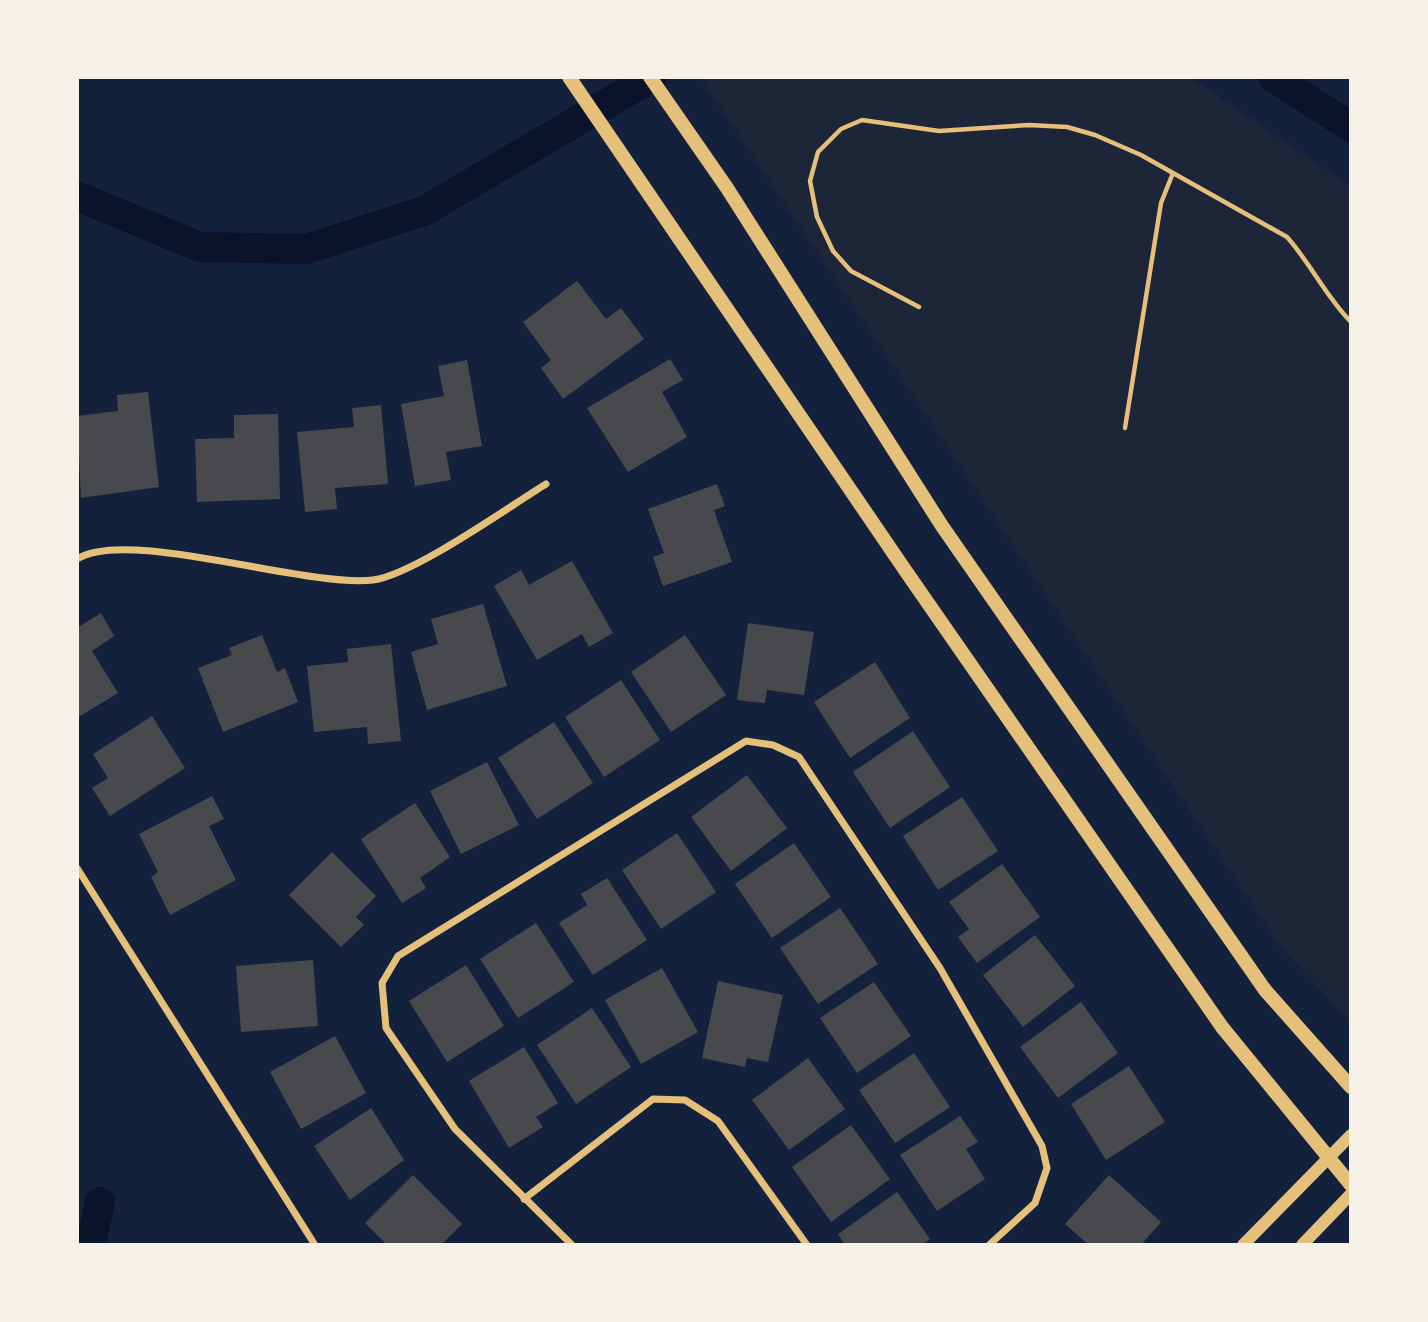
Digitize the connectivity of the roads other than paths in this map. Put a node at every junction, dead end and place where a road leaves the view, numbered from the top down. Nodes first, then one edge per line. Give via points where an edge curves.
1 (569, 77) edge
2 (650, 77) edge
3 (546, 484) dead end
4 (77, 559) edge
5 (77, 868) edge
6 (1351, 1087) edge
7 (1351, 1135) edge
8 (1328, 1157) junction
9 (1351, 1185) edge
10 (1351, 1194) edge
11 (524, 1199) junction
12 (315, 1245) edge
13 (572, 1245) edge
14 (807, 1245) edge
15 (989, 1245) edge
16 (1243, 1245) edge
17 (1302, 1245) edge

1 - 8 main road via 1214,1015
2 - 6 main road via 958,549 1265,990
3 - 4 street via 406,569 374,580 333,579 123,549
5 - 12 street
7 - 8 street
8 - 9 main road
8 - 16 street
10 - 17 street
11 - 13 street
11 - 14 street via 653,1099 685,1100 718,1121
11 - 15 street via 455,1129 386,1028 382,983 398,956 746,741 773,745 799,757 940,968 1042,1146 1047,1168 1035,1203

